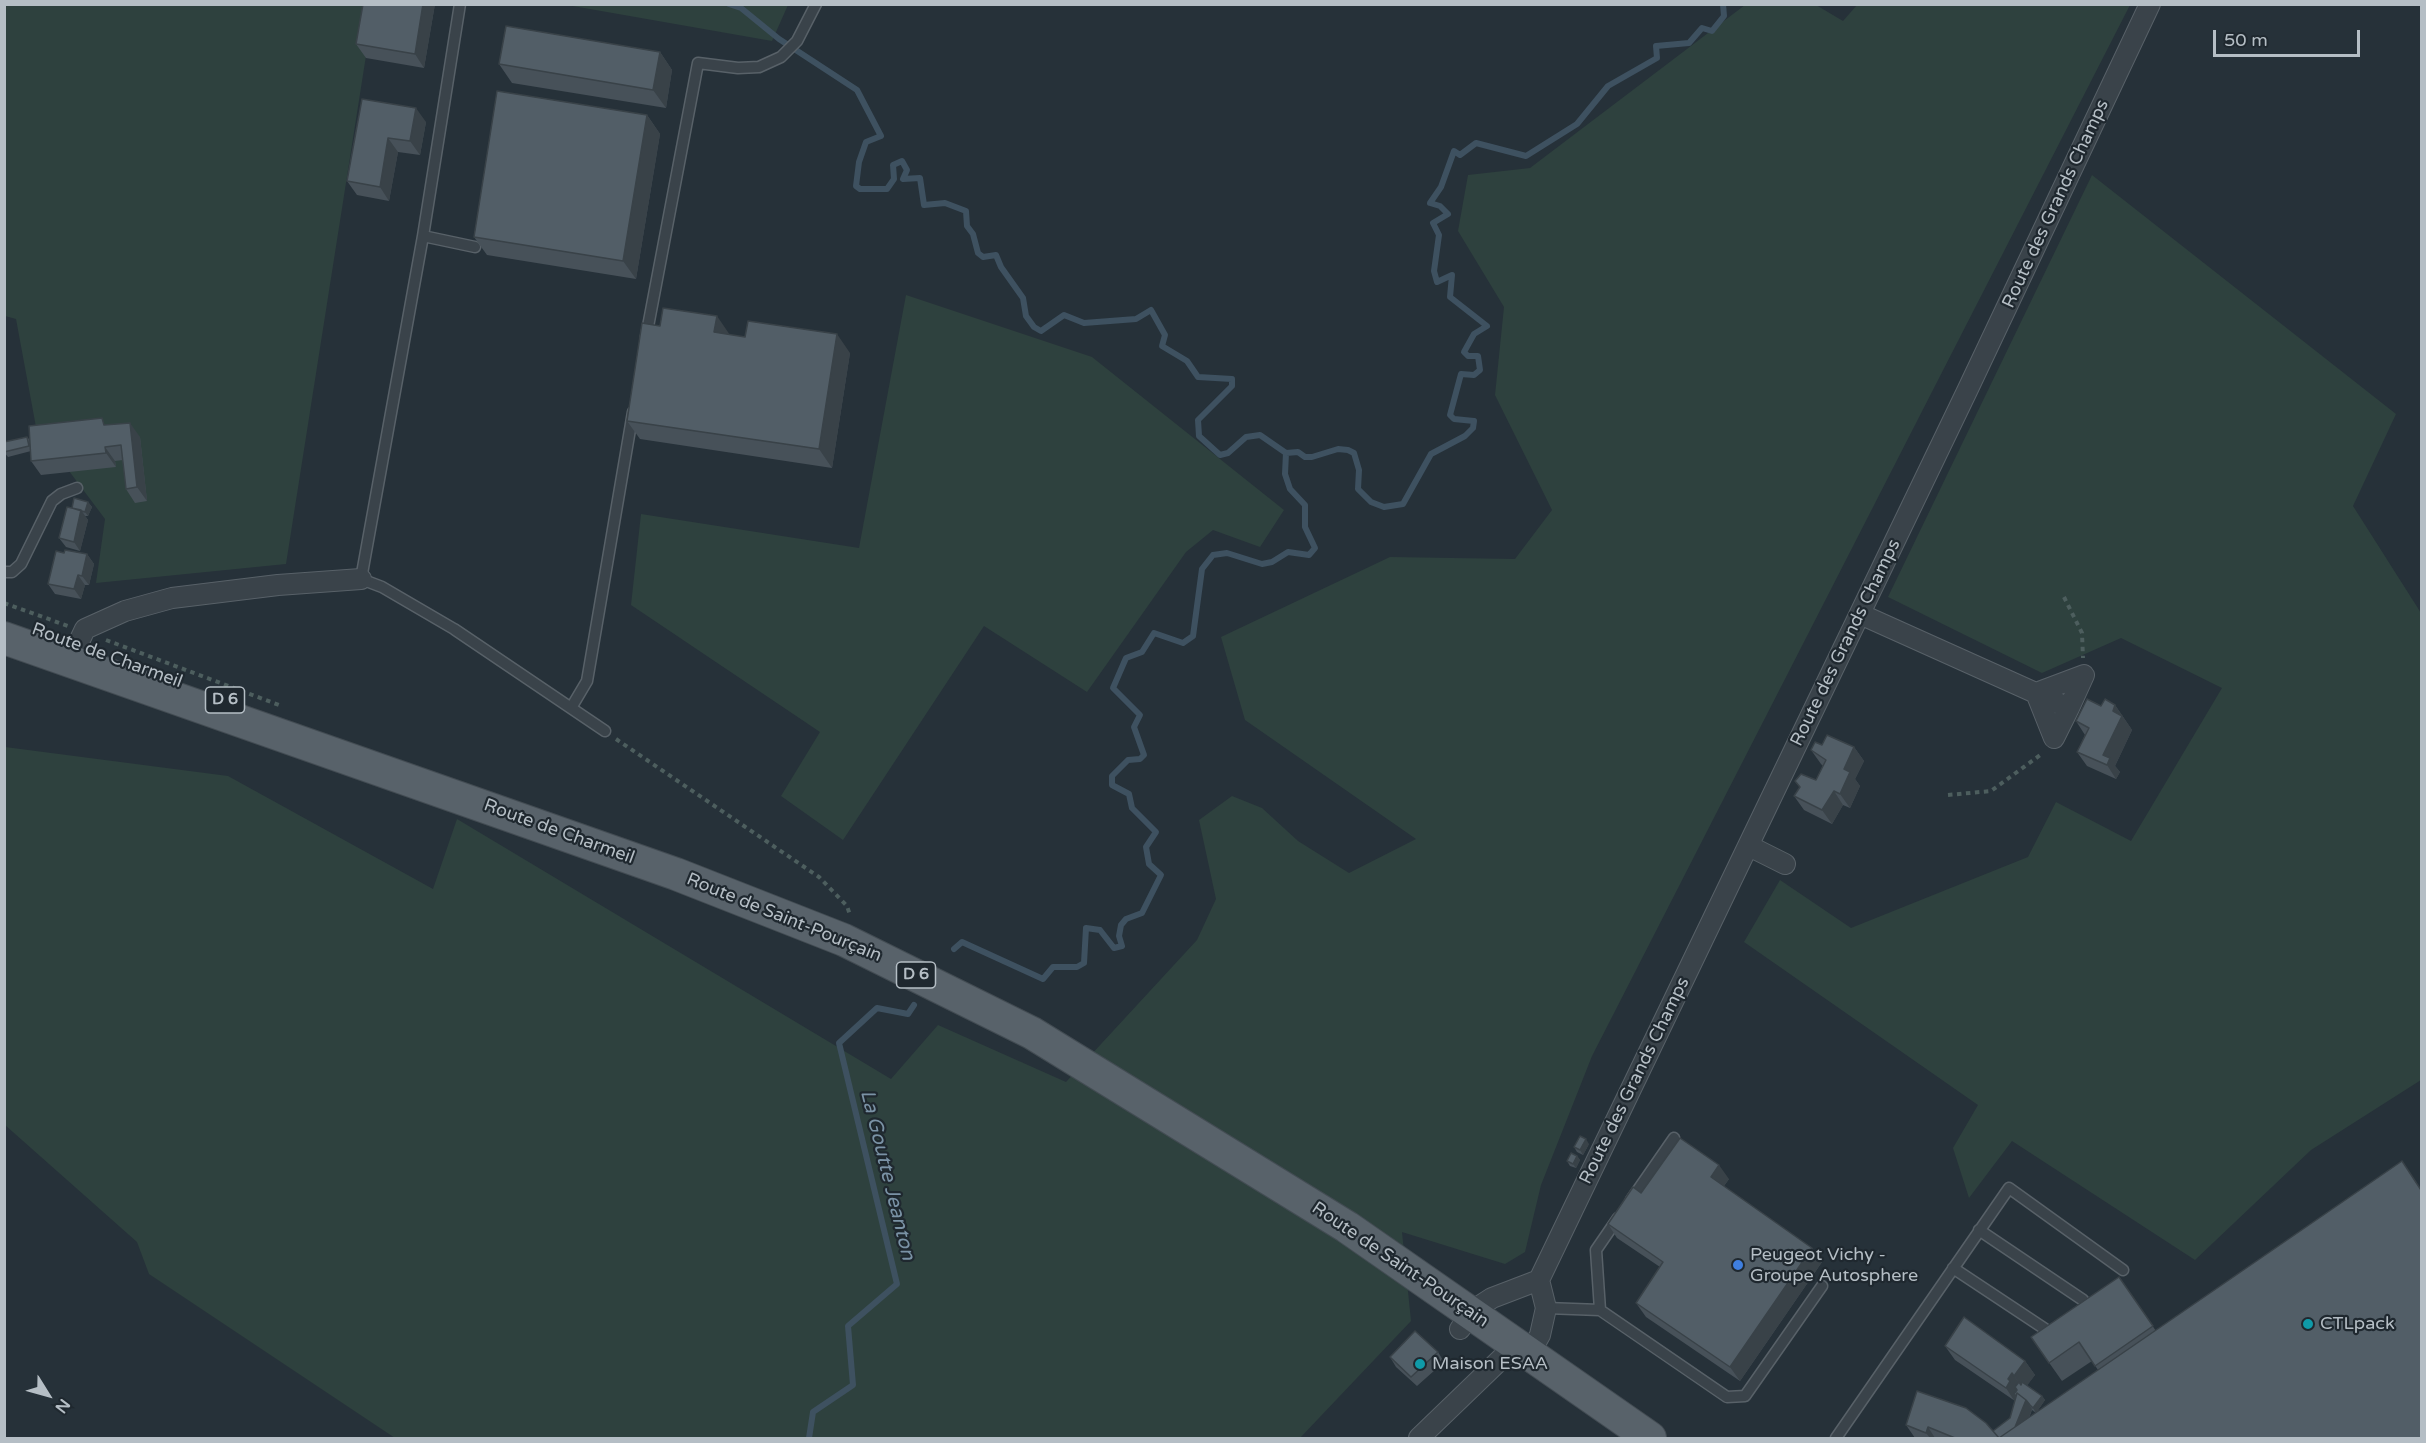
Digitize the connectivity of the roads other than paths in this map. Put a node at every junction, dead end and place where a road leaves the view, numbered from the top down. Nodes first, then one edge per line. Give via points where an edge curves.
1 (460, 4) edge
2 (816, 4) edge
3 (2150, 4) edge
4 (423, 236) junction
5 (475, 247) edge
6 (644, 352) edge
7 (636, 399) edge
8 (77, 488) dead end
9 (4, 572) edge
10 (361, 579) junction
11 (1860, 614) junction
12 (4, 618) edge
13 (4, 638) edge
14 (76, 646) junction
15 (2036, 693) junction
16 (571, 708) junction
17 (2069, 708) junction
18 (605, 731) road end
19 (1749, 846) junction
20 (1785, 864) dead end
21 (676, 874) joint
22 (1674, 1138) dead end
23 (1979, 1230) junction
24 (1953, 1268) junction
25 (2123, 1270) dead end
26 (1539, 1280) junction
27 (1822, 1286) dead end
28 (2083, 1300) edge
29 (1546, 1308) junction
30 (1600, 1310) junction
31 (1466, 1321) junction
32 (2045, 1329) edge
33 (1516, 1356) junction
34 (1419, 1438) edge
35 (1622, 1438) edge
36 (1650, 1438) edge
37 (1836, 1438) edge

1 - 4 lane
2 - 6 lane via 797,41 782,57 759,67 698,63
3 - 11 street, Route des Grands Champs
4 - 5 lane
4 - 10 lane
7 - 16 lane via 587,681
8 - 9 lane via 52,501 21,564 12,572
10 - 14 street via 172,598 125,611
10 - 16 lane via 454,629
11 - 15 street
11 - 19 street, Route des Grands Champs
12 - 14 main road, Route de Charmeil / D 6
13 - 14 main road, Route de Charmeil / D 6
14 - 21 main road, Route de Charmeil / D 6 via 308,730 442,790
15 - 17 street
15 - 17 street via 2054,738
15 - 17 street via 2084,675
16 - 18 lane
19 - 20 street
19 - 26 street, Route des Grands Champs
21 - 31 main road, Route de Saint-Pourçain / D 6 via 844,940 1032,1033 1347,1227
22 - 30 lane via 1596,1250
23 - 24 lane
23 - 25 lane via 2009,1188
23 - 28 lane
24 - 32 lane
24 - 37 lane
26 - 29 street
26 - 31 street via 1492,1298
27 - 30 lane via 1745,1396 1727,1397
29 - 30 lane
29 - 33 street via 1540,1335
31 - 33 main road, Route de Saint-Pourçain / D 6
33 - 34 street
33 - 35 main road, Route de Saint-Pourçain / D 6
33 - 36 main road, Route de Saint-Pourçain / D 6

